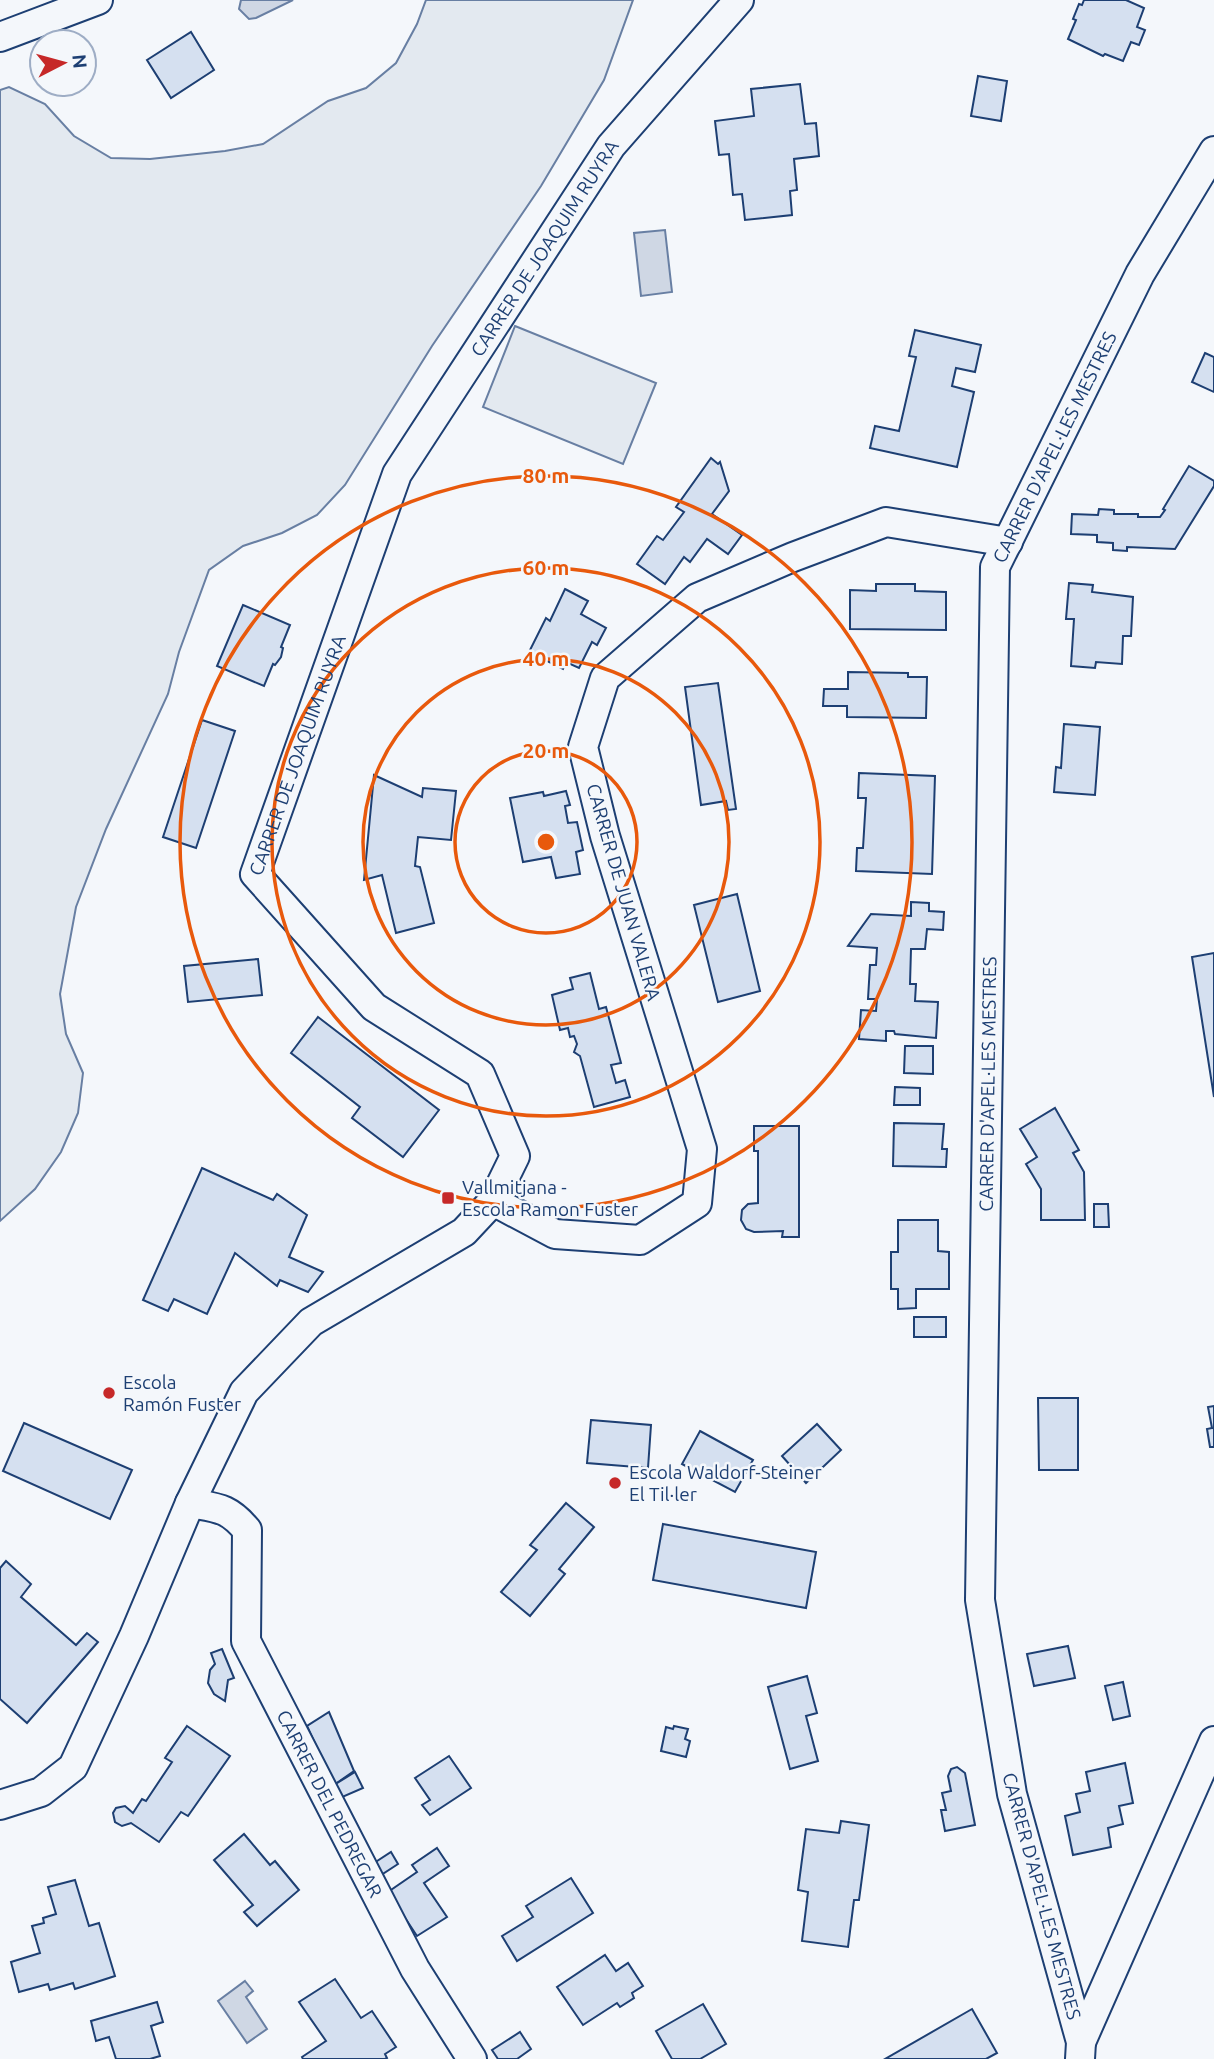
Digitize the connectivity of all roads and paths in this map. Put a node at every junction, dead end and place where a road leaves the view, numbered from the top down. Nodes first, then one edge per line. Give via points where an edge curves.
1 (98, 0) edge
2 (739, 0) edge
3 (0, 37) edge
4 (1214, 151) edge
5 (1008, 541) junction
6 (493, 1201) junction
7 (190, 1503) junction
8 (1214, 1741) edge
9 (0, 1805) edge
10 (1081, 2051) edge
11 (472, 2059) edge

1 - 3 street
2 - 6 street, CARRER DE JOAQUIM RUYRA via 611,146 397,474 256,874 374,1007 480,1074 515,1156
4 - 5 street, CARRER D'APEL·LES MESTRES via 1140,274
5 - 6 street, CARRER DE JUAN VALERA via 886,522 697,598 605,677 583,747 605,836 702,1149 697,1203 640,1240 555,1234
5 - 10 street, CARRER D'APEL·LES MESTRES via 995,567 980,1600 1012,1794
6 - 7 street, CARRER DE JOAQUIM RUYRA via 464,1232 311,1322 244,1392
7 - 9 street, CARRER DE JOAQUIM RUYRA via 73,1767 41,1792
7 - 11 street, CARRER DEL PEDREGAR via 224,1510 247,1530 246,1641 415,1969
8 - 10 street

